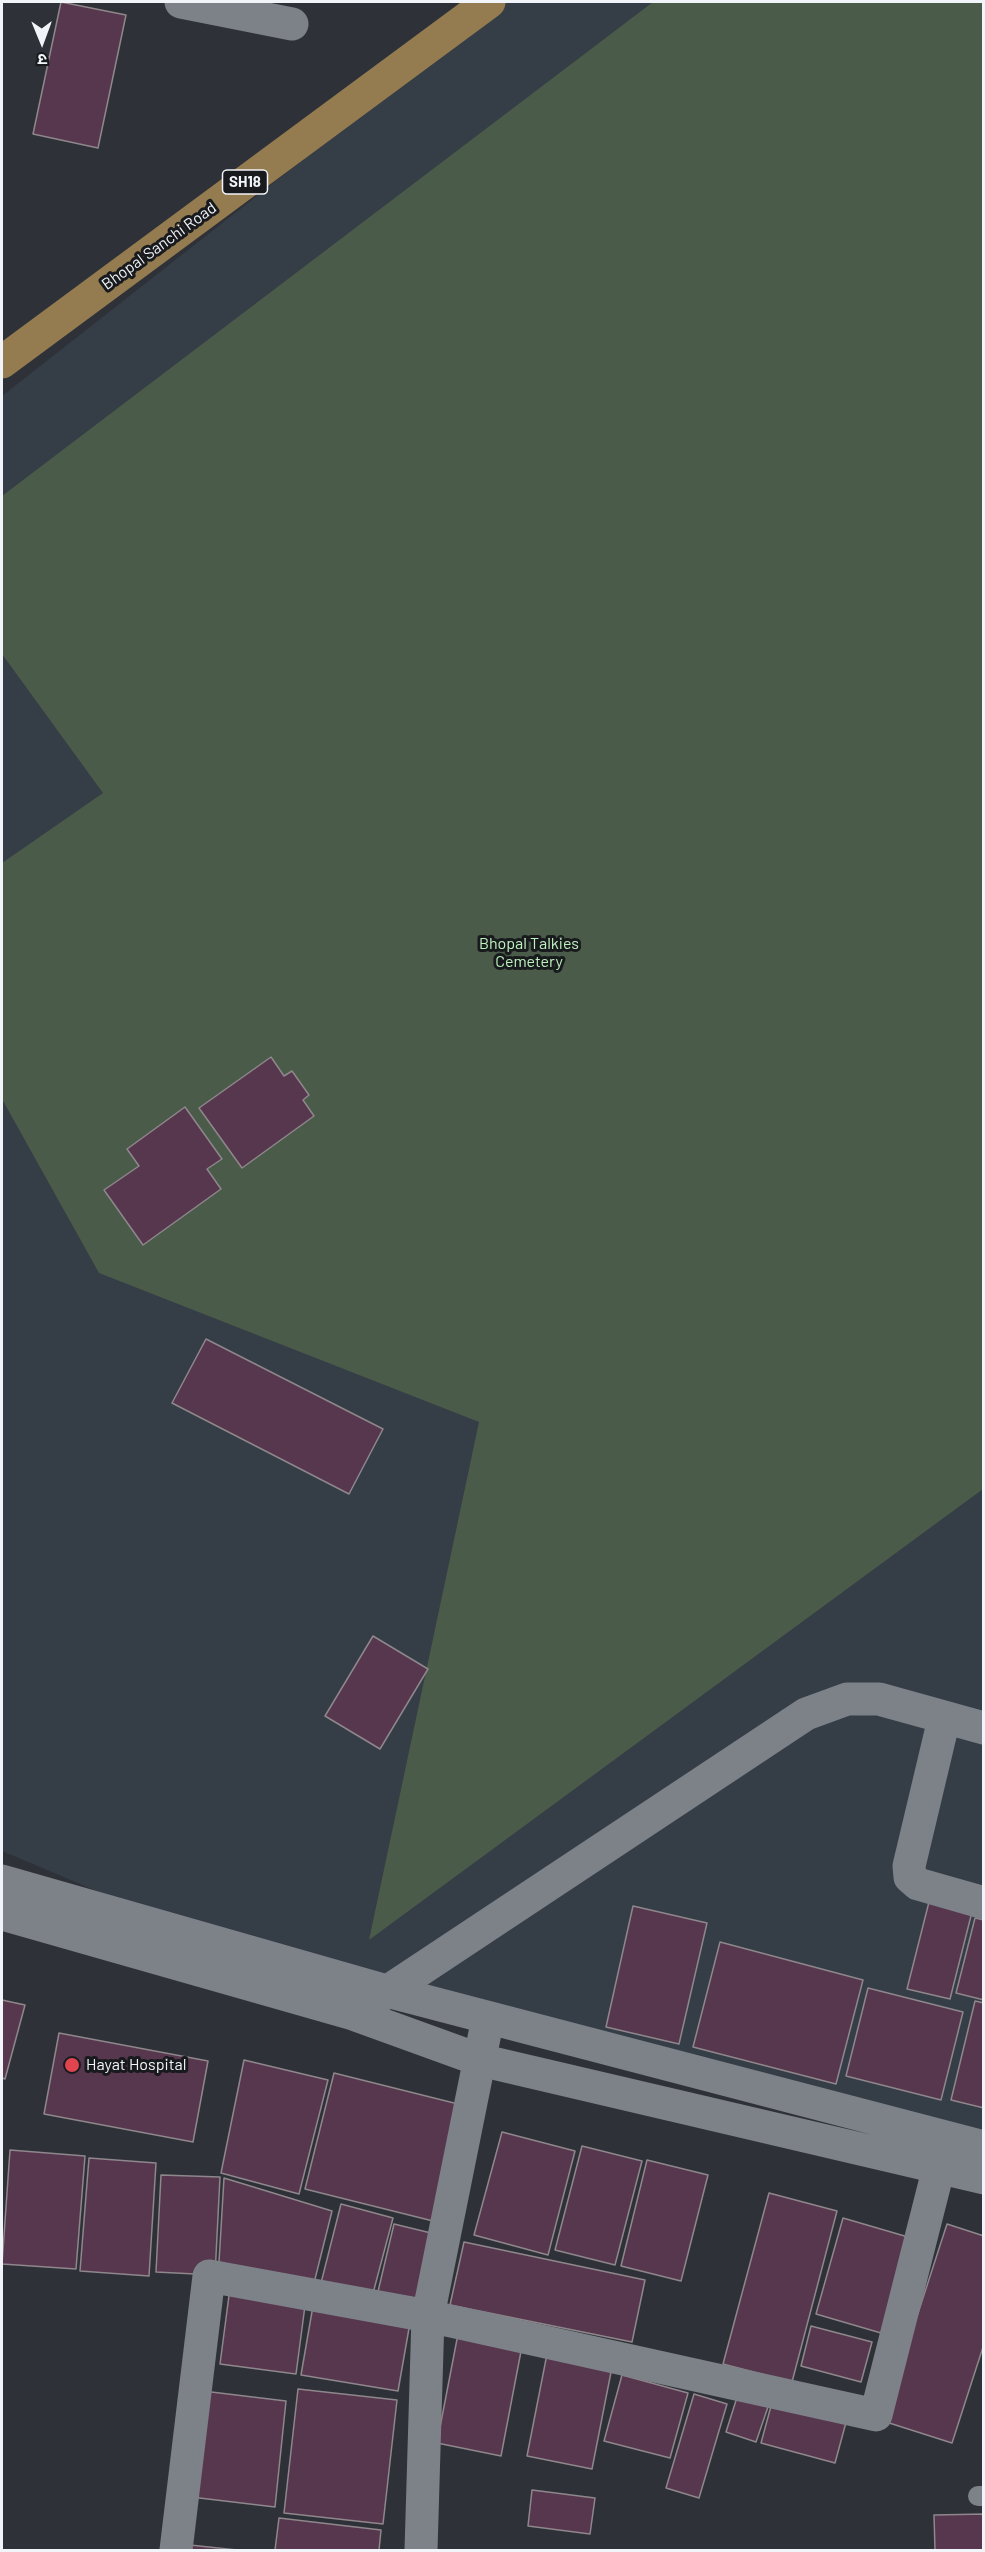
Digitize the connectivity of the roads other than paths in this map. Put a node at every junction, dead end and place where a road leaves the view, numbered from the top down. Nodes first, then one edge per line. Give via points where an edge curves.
1 (181, 2) edge
2 (489, 2) edge
3 (292, 24) dead end
4 (2, 362) edge
5 (944, 1719) junction
6 (984, 1728) edge
7 (2, 1881) edge
8 (984, 1903) edge
9 (2, 1914) edge
10 (242, 1966) junction
11 (387, 1991) junction
12 (354, 2014) junction
13 (488, 2018) junction
14 (480, 2060) junction
15 (984, 2147) edge
16 (939, 2167) junction
17 (984, 2178) edge
18 (428, 2316) junction
19 (176, 2550) edge
20 (421, 2550) edge

1 - 3 street
2 - 4 main road, Bhopal Sanchi Road / SH18
5 - 6 street
5 - 8 street via 909,1866 910,1876 918,1884
5 - 11 street via 879,1699 847,1699 806,1714
7 - 10 street
9 - 10 street
10 - 11 street
10 - 12 street
11 - 12 street
11 - 13 street
12 - 14 street
13 - 14 street
13 - 15 street
14 - 16 street
14 - 18 street
16 - 17 street
16 - 18 street via 876,2415
18 - 19 street via 209,2276
18 - 20 street

